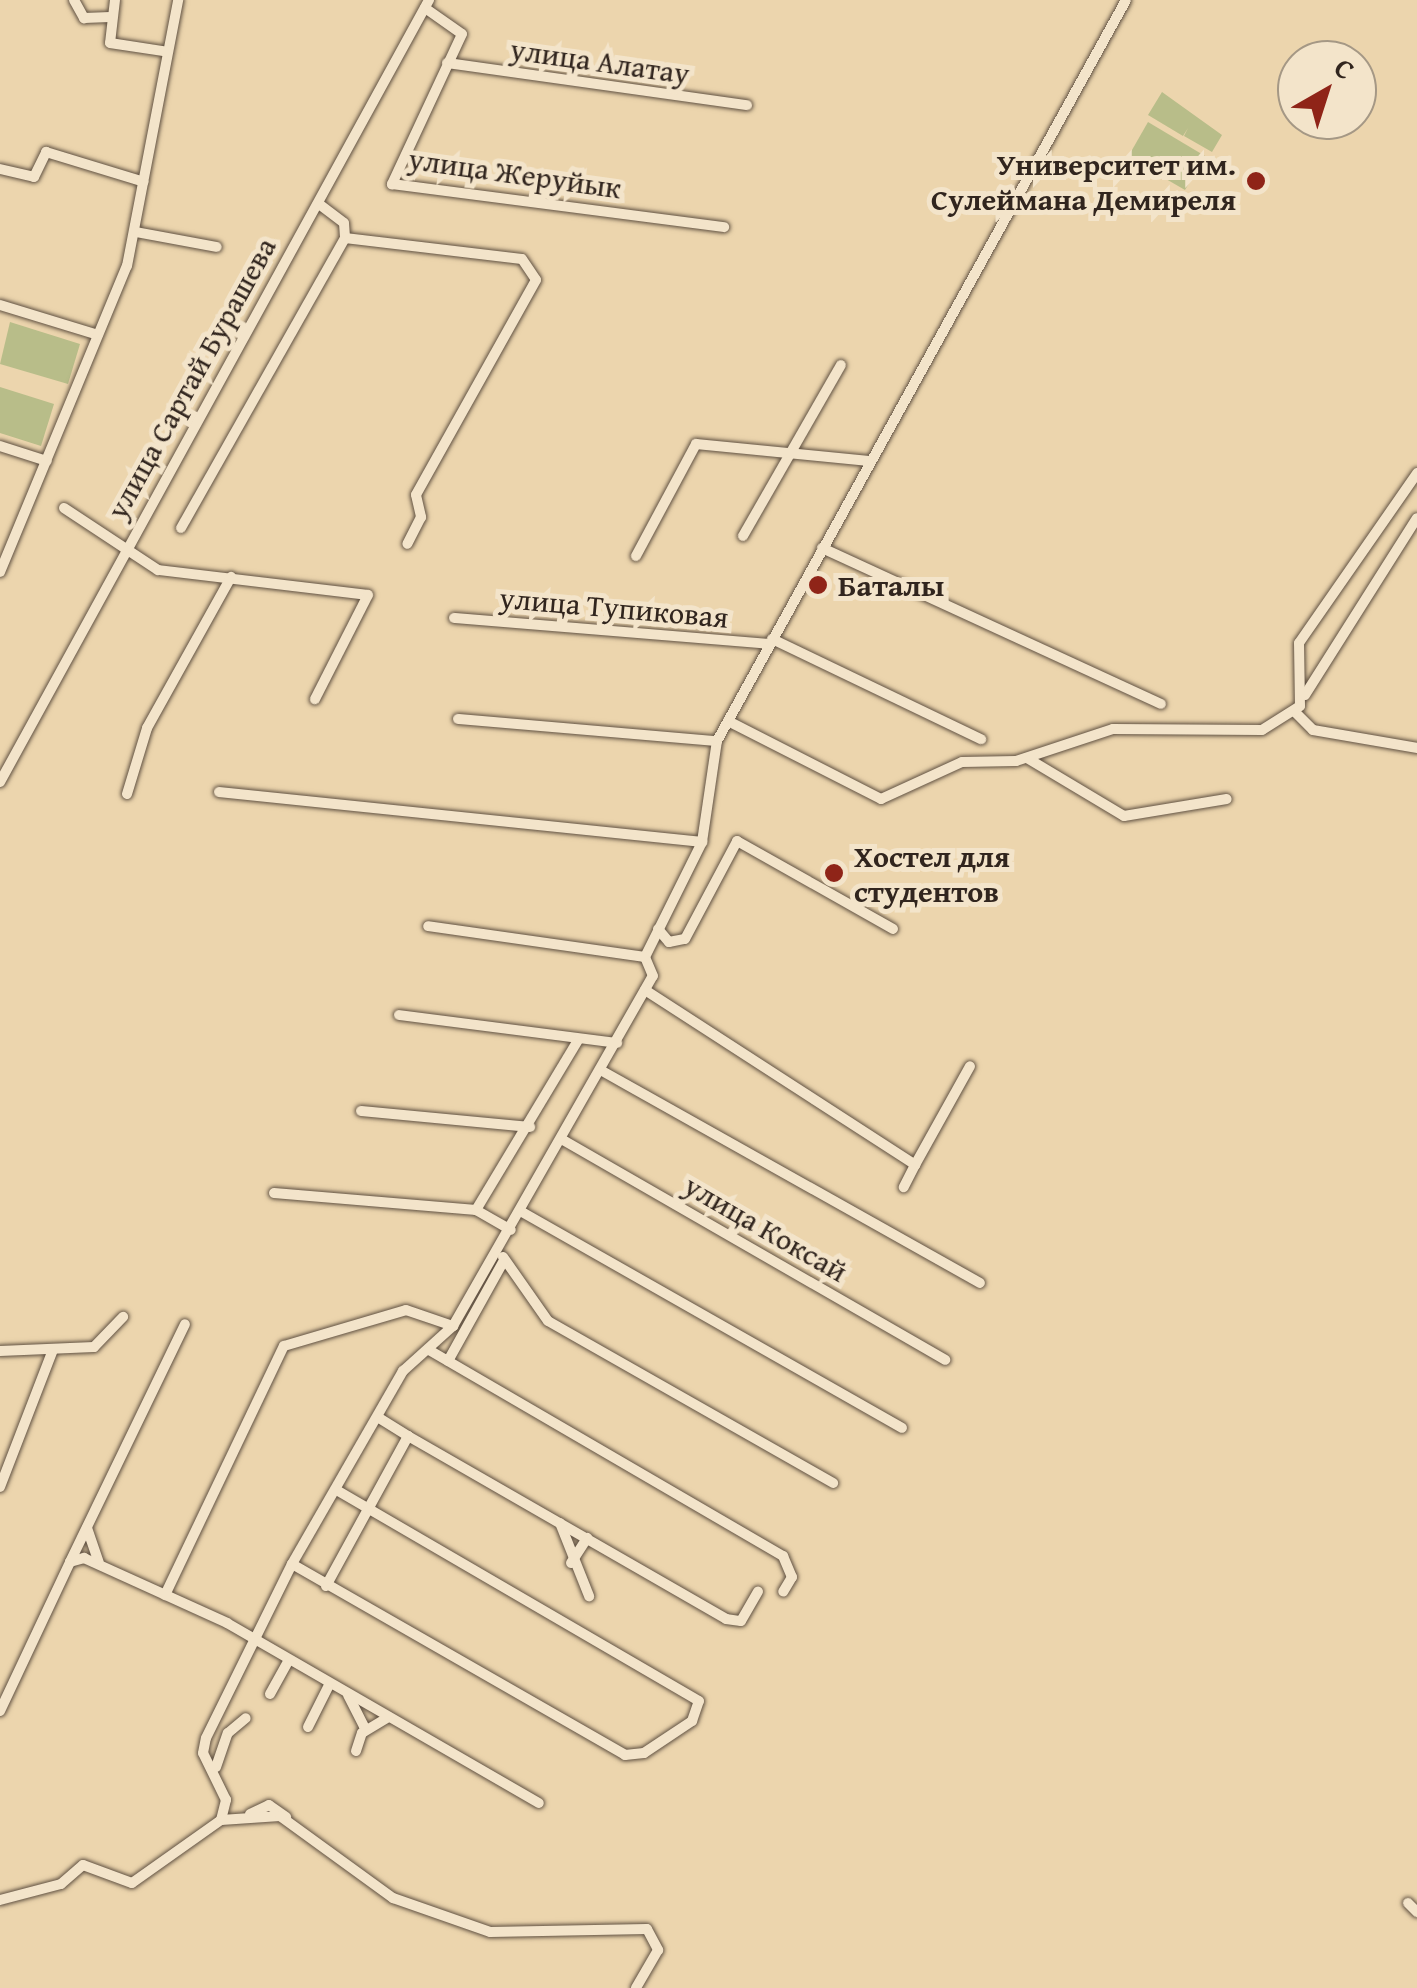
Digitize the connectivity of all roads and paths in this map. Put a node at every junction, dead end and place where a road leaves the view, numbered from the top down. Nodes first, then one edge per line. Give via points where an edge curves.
1 (74, 0) edge
2 (115, 0) edge
3 (178, 0) edge
4 (1126, 0) edge
5 (427, 4) edge
6 (110, 17) junction
7 (163, 51) junction
8 (447, 62) junction
9 (747, 105) dead end
10 (0, 169) edge
11 (144, 182) junction
12 (319, 204) junction
13 (724, 226) dead end
14 (136, 232) junction
15 (345, 238) junction
16 (216, 246) dead end
17 (0, 306) edge
18 (98, 335) junction
19 (842, 365) dead end
20 (0, 446) edge
21 (792, 450) junction
22 (47, 461) junction
23 (869, 461) junction
24 (1417, 472) edge
25 (64, 508) dead end
26 (1417, 518) edge
27 (181, 528) dead end
28 (743, 536) dead end
29 (407, 544) dead end
30 (822, 548) junction
31 (124, 550) junction
32 (636, 556) dead end
33 (0, 572) edge
34 (231, 577) junction
35 (454, 618) dead end
36 (771, 642) junction
37 (1305, 695) junction
38 (315, 699) dead end
39 (1161, 704) dead end
40 (1294, 712) junction
41 (458, 719) dead end
42 (728, 721) junction
43 (980, 739) dead end
44 (718, 741) junction
45 (1417, 748) edge
46 (1026, 758) junction
47 (0, 782) edge
48 (220, 792) dead end
49 (128, 794) dead end
50 (1227, 798) dead end
51 (702, 842) junction
52 (428, 926) dead end
53 (893, 929) dead end
54 (658, 930) junction
55 (645, 956) junction
56 (645, 990) junction
57 (399, 1016) dead end
58 (578, 1040) junction
59 (617, 1042) junction
60 (970, 1066) dead end
61 (604, 1072) junction
62 (361, 1112) dead end
63 (530, 1127) junction
64 (563, 1140) junction
65 (914, 1165) junction
66 (904, 1188) dead end
67 (274, 1193) dead end
68 (476, 1210) junction
69 (522, 1212) junction
70 (511, 1230) junction
71 (502, 1252) junction
72 (980, 1284) dead end
73 (123, 1318) dead end
74 (186, 1324) dead end
75 (453, 1326) junction
76 (53, 1350) junction
77 (429, 1350) junction
78 (0, 1351) edge
79 (945, 1360) dead end
80 (448, 1361) junction
81 (376, 1417) junction
82 (902, 1428) dead end
83 (408, 1436) junction
84 (833, 1484) dead end
85 (0, 1487) edge
86 (337, 1490) junction
87 (368, 1509) junction
88 (560, 1523) junction
89 (86, 1527) junction
90 (587, 1538) junction
91 (70, 1562) junction
92 (292, 1564) junction
93 (572, 1564) junction
94 (102, 1565) junction
95 (326, 1586) junction
96 (758, 1591) dead end
97 (783, 1592) dead end
98 (165, 1595) junction
99 (589, 1596) dead end
100 (254, 1638) junction
101 (289, 1660) junction
102 (329, 1685) junction
103 (270, 1694) dead end
104 (348, 1695) junction
105 (0, 1711) edge
106 (246, 1718) dead end
107 (388, 1718) junction
108 (308, 1727) dead end
109 (366, 1730) junction
110 (356, 1750) dead end
111 (216, 1767) junction
112 (539, 1803) dead end
113 (221, 1820) junction
114 (0, 1900) edge
115 (636, 1988) edge

1 - 6 street via 84,18
2 - 6 street
3 - 7 street
4 - 23 street
5 - 8 street, улица Жеруйык via 461,31
5 - 12 street, улица Сартай Бурашева
6 - 7 street via 110,43
7 - 11 street
8 - 9 street, улица Алатау
8 - 13 street, улица Жеруйык via 392,184
10 - 11 street via 34,177 46,152
11 - 14 street
12 - 15 street via 344,223
12 - 31 street, улица Сартай Бурашева
14 - 16 street
14 - 18 street
15 - 27 street
15 - 29 street via 522,259 536,273 416,495 421,517
17 - 18 street
18 - 22 street
19 - 21 street
20 - 22 street
21 - 23 street
21 - 28 street
21 - 32 street via 696,444
22 - 33 street
23 - 30 street
24 - 37 street via 1299,643
25 - 31 street
26 - 37 street
30 - 36 street
30 - 39 street
31 - 34 street via 158,570
31 - 47 street, улица Сартай Бурашева
34 - 38 street via 368,595
34 - 49 street via 147,728
35 - 36 street, улица Тупиковая
36 - 42 street
36 - 43 street
37 - 40 street
40 - 45 street via 1313,730
40 - 46 street via 1235,733 1113,728
41 - 44 street
42 - 44 street
42 - 46 street via 881,799 962,762
44 - 51 street
46 - 50 street via 1124,816
48 - 51 street
51 - 54 street
52 - 55 street
53 - 54 street via 737,842 685,939 669,942
54 - 55 street
55 - 56 street via 654,965
56 - 59 street
56 - 65 street
57 - 58 street
58 - 59 street
58 - 63 street
59 - 61 street
60 - 65 street
61 - 64 street
61 - 72 street
62 - 63 street
63 - 68 street
64 - 69 street
64 - 79 street, улица Коксай
65 - 66 street
67 - 68 street
68 - 70 street
69 - 70 street
69 - 82 street
70 - 71 street
71 - 75 street
71 - 80 street
71 - 84 street via 548,1321
73 - 76 street via 94,1347
74 - 89 street
75 - 77 street
75 - 98 street via 406,1310 284,1346
76 - 78 street
76 - 85 street
77 - 80 street
77 - 81 street via 403,1371
80 - 97 street via 784,1556 792,1577
81 - 83 street
81 - 86 street
83 - 87 street
83 - 88 street
86 - 87 street
86 - 92 street
87 - 95 street
87 - 95 street via 700,1701 692,1721 644,1753 625,1755
88 - 90 street
88 - 93 street
89 - 91 street
89 - 94 street
90 - 93 street
90 - 96 street via 726,1619 741,1621
91 - 94 street
91 - 105 street
92 - 95 street
92 - 100 street
93 - 99 street
94 - 98 street
98 - 100 street
100 - 101 street
100 - 111 street via 199,1755
101 - 102 street
101 - 103 street
102 - 104 street
102 - 108 street
104 - 107 street
104 - 109 street
106 - 111 street via 228,1733
107 - 109 street
107 - 112 street
109 - 110 street
111 - 113 street via 227,1806
113 - 114 street via 132,1883 83,1865 61,1884
113 - 115 street via 249,1814 288,1820 393,1898 490,1932 647,1929 658,1950

